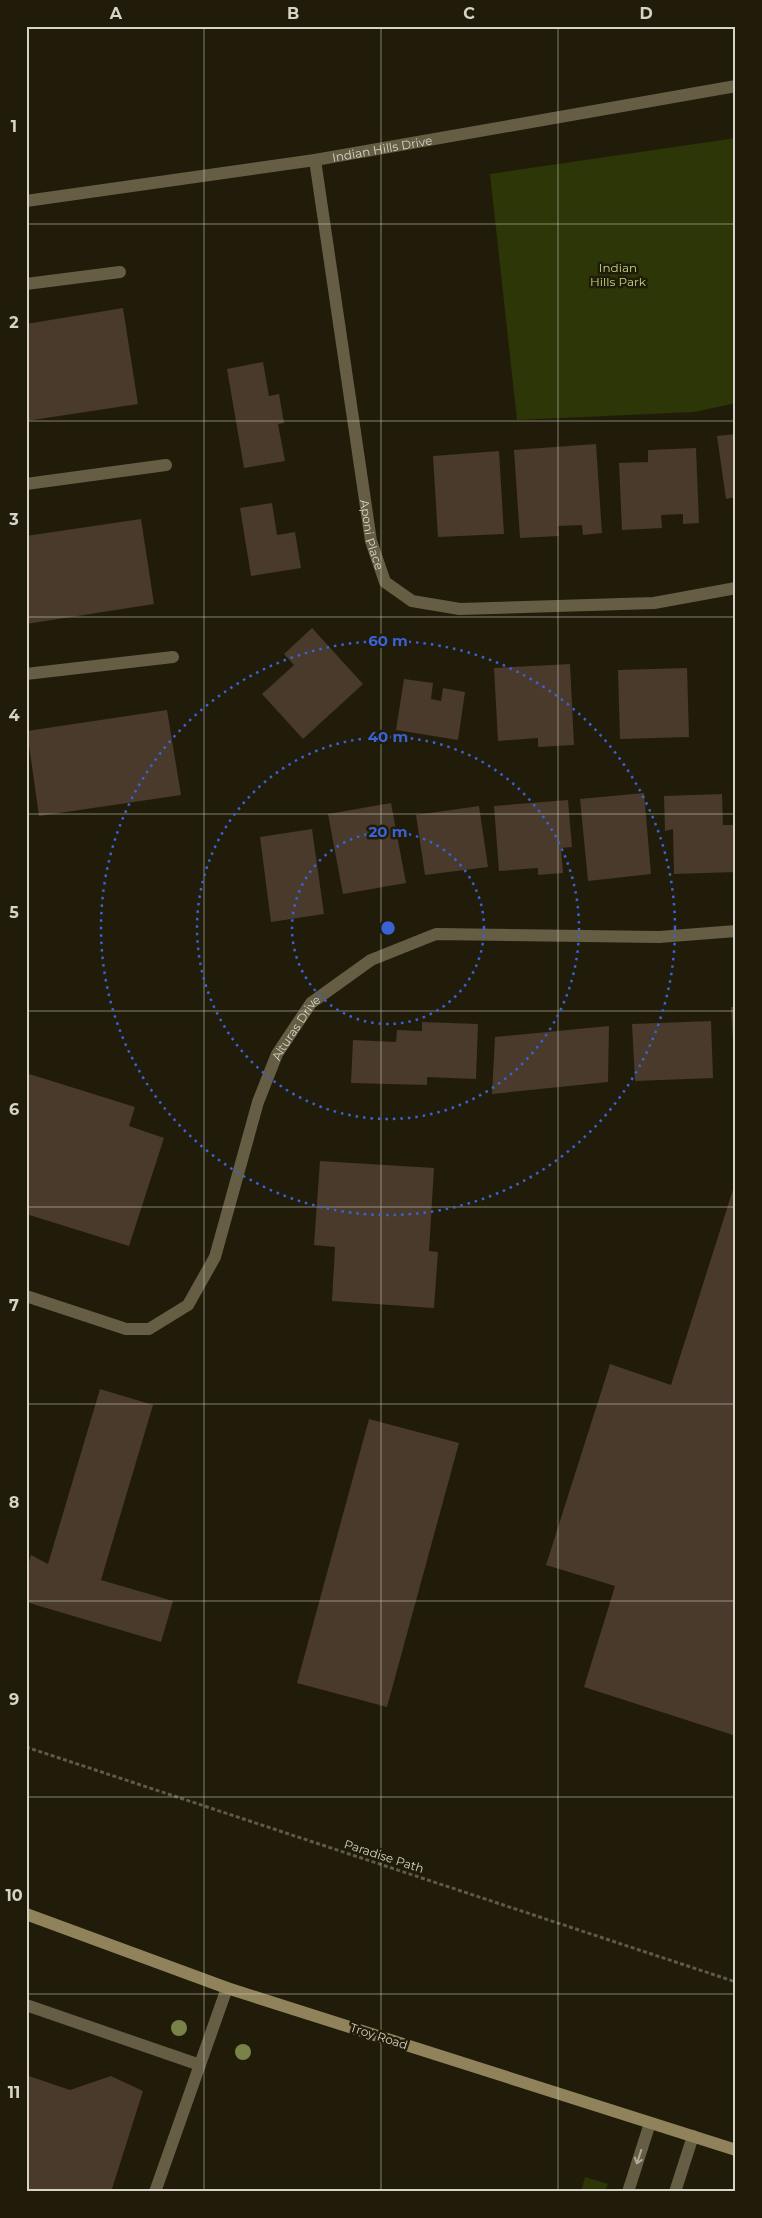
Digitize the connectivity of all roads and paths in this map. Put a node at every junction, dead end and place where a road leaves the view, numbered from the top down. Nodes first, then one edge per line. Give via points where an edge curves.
1 (736, 86) edge
2 (314, 160) junction
3 (26, 201) edge
4 (120, 272) dead end
5 (26, 284) edge
6 (166, 465) dead end
7 (26, 484) edge
8 (736, 588) edge
9 (173, 657) dead end
10 (26, 674) edge
11 (736, 931) edge
12 (26, 1296) edge
13 (26, 1747) edge
14 (26, 1914) edge
15 (736, 1982) edge
16 (227, 1988) junction
17 (26, 2005) edge
18 (200, 2065) junction
19 (650, 2122) junction
20 (693, 2136) junction
21 (736, 2150) edge
22 (155, 2192) edge
23 (628, 2192) edge
24 (675, 2192) edge

1 - 2 street, Indian Hills Drive
2 - 3 street, Indian Hills Drive
2 - 8 street, Aponi Place via 371,541 385,582 412,601 460,609 654,603
4 - 5 street
6 - 7 street
9 - 10 street
11 - 12 street, Alturas Drive via 659,937 436,934 371,960 311,1003 277,1054 258,1102 215,1258 188,1305 149,1329 126,1329
13 - 15 path, Paradise Path
14 - 16 main road, Troy Road
16 - 18 street
16 - 19 main road, Troy Road
17 - 18 street
18 - 22 street
19 - 20 main road, Troy Road
19 -> 23 street
20 - 21 main road, Troy Road
20 - 24 street

